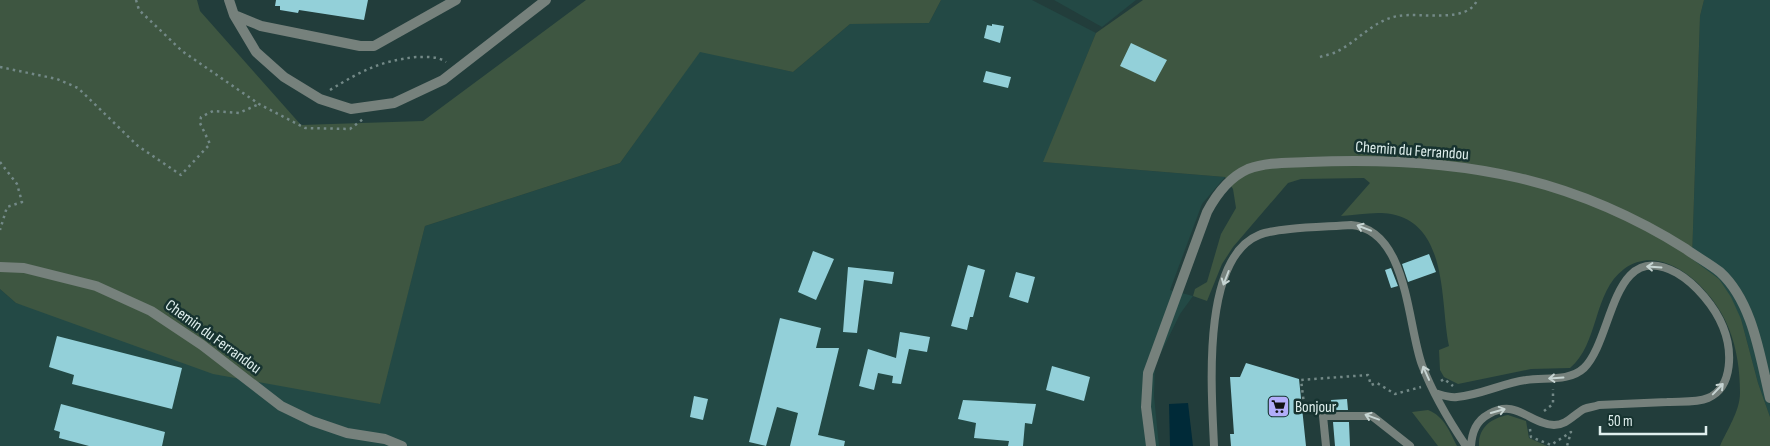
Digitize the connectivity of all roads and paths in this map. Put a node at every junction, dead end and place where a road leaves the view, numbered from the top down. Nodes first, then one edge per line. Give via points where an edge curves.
1 (136, 0) edge
2 (229, 0) edge
3 (456, 0) edge
4 (546, 0) edge
5 (1477, 0) edge
6 (234, 14) junction
7 (1320, 57) dead end
8 (0, 67) edge
9 (458, 69) junction
10 (320, 99) junction
11 (260, 104) junction
12 (373, 106) junction
13 (0, 162) edge
14 (0, 230) edge
15 (0, 267) edge
16 (1435, 393) junction
17 (1770, 398) edge
18 (402, 446) edge
19 (1151, 446) edge
20 (1214, 446) edge
21 (1326, 446) edge
22 (1410, 446) edge
23 (1466, 446) edge
24 (1471, 446) edge

1 - 11 path via 139,10 182,51
2 - 6 street
3 - 6 street via 374,46 261,26
4 - 9 street
5 - 7 path via 1470,11 1458,15 1397,16 1370,28 1338,52
6 - 10 street via 256,52 284,77
8 - 11 path via 57,79 78,88 138,146 181,175 210,144 200,117 214,111 239,113
9 - 10 path via 442,59 395,59 360,72
9 - 12 street via 443,80 394,103
10 - 12 street via 351,109
11 - 12 path via 305,128 350,129 363,120
13 - 14 path via 17,184 22,202 8,206
15 - 18 street, Chemin du Ferrandou via 24,268 96,286 151,311 202,345 281,406 347,433 385,439
16 -> 20 lane via 1422,364 1404,288 1381,239 1361,226 1351,225 1261,234 1242,248 1232,264 1216,311 1211,376
16 - 23 lane
24 -> 16 lane via 1479,422 1502,409 1511,408 1544,422 1560,424 1599,405 1708,398 1722,387 1729,367 1723,327 1704,298 1680,275 1668,268 1640,267 1619,293 1591,360 1578,373 1568,377 1528,379 1458,397
17 - 19 street, Chemin du Ferrandou via 1748,315 1721,273 1622,213 1520,178 1460,168 1402,162 1270,163 1237,176 1218,194 1207,212 1148,373 1146,407
22 -> 21 lane via 1378,419 1360,414 1323,416

